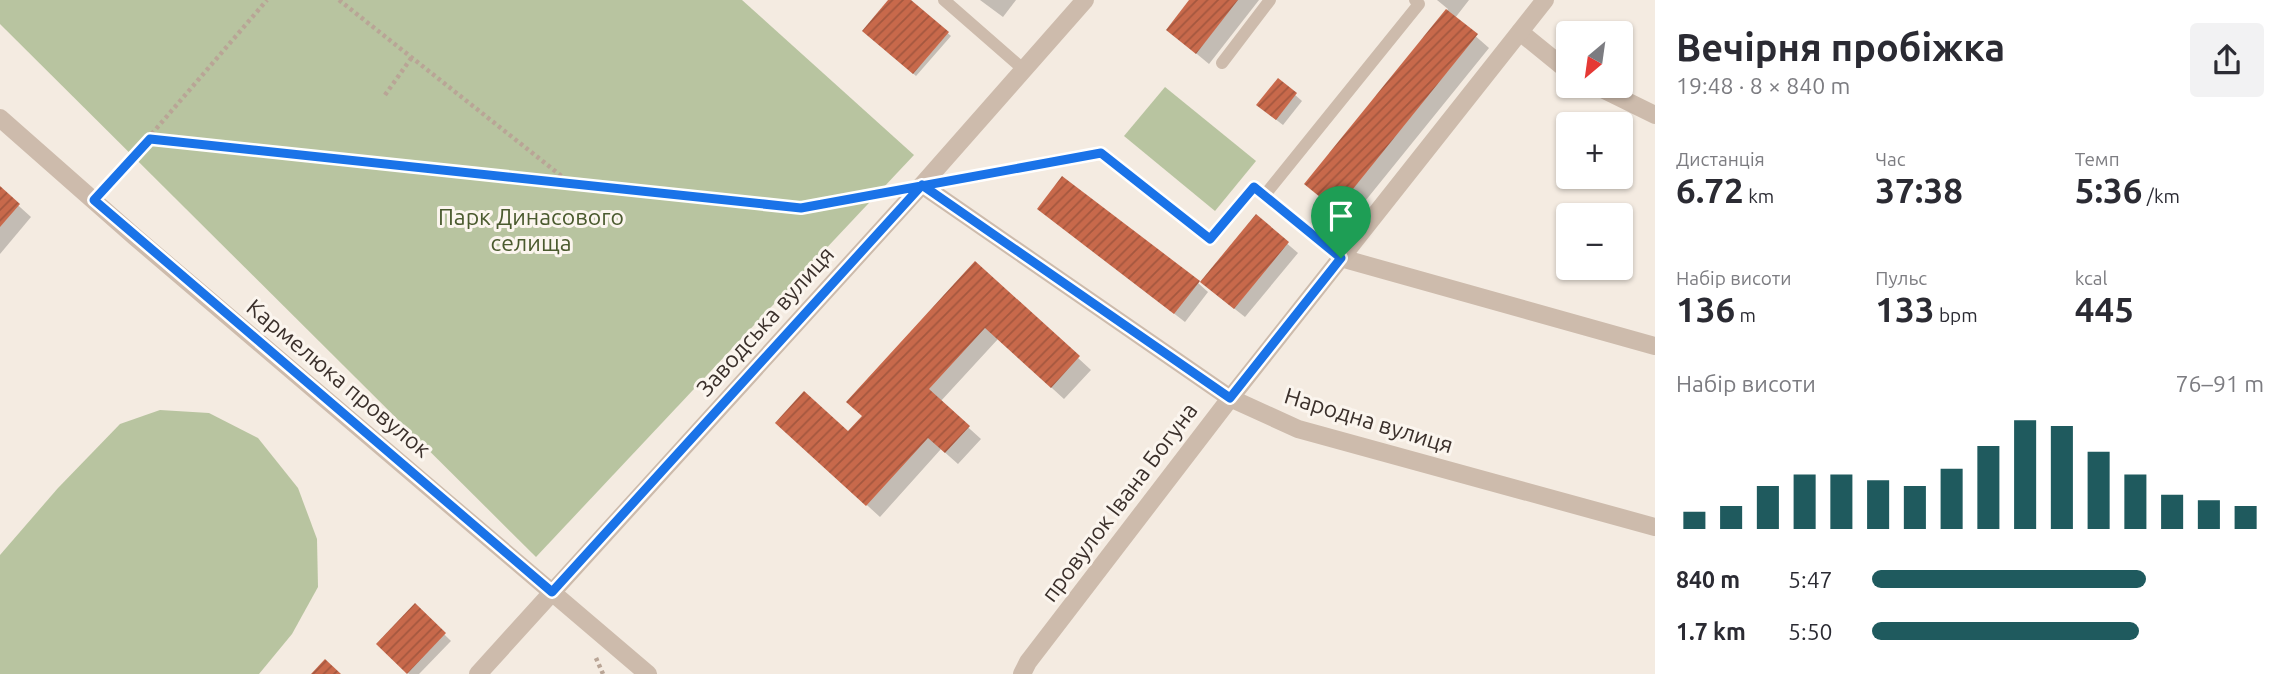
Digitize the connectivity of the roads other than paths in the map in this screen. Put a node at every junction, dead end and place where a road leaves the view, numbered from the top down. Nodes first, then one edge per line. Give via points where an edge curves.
1 (944, 0) edge
2 (1085, 0) edge
3 (1270, 0) edge
4 (1415, 0) edge
5 (1538, 3) edge
6 (1520, 32) junction
7 (1556, 61) edge
8 (1222, 63) dead end
9 (1023, 69) junction
10 (1621, 98) edge
11 (1655, 115) edge
12 (0, 118) edge
13 (1101, 153) road end
14 (922, 185) junction
15 (1264, 196) junction
16 (1341, 258) junction
17 (1655, 346) edge
18 (1230, 398) junction
19 (1655, 527) edge
20 (552, 592) junction
21 (478, 674) edge
22 (648, 674) edge
23 (1022, 674) edge

1 - 9 lane
2 - 9 street, Заводська вулиця
3 - 8 lane
4 - 15 lane via 1419,4
5 - 6 street, провулок Івана Богуна
6 - 7 street
6 - 16 street, провулок Івана Богуна
9 - 14 street, Заводська вулиця
10 - 11 street
12 - 20 street, Кармелюка провулок
13 - 15 lane via 1210,239 1254,187
14 - 18 street, Народна вулиця
14 - 20 street, Заводська вулиця
15 - 16 lane
16 - 17 street
16 - 18 street, провулок Івана Богуна
18 - 19 street, Народна вулиця via 1298,429
18 - 23 street, провулок Івана Богуна
20 - 21 street, Заводська вулиця
20 - 22 street, Кармелюка провулок

